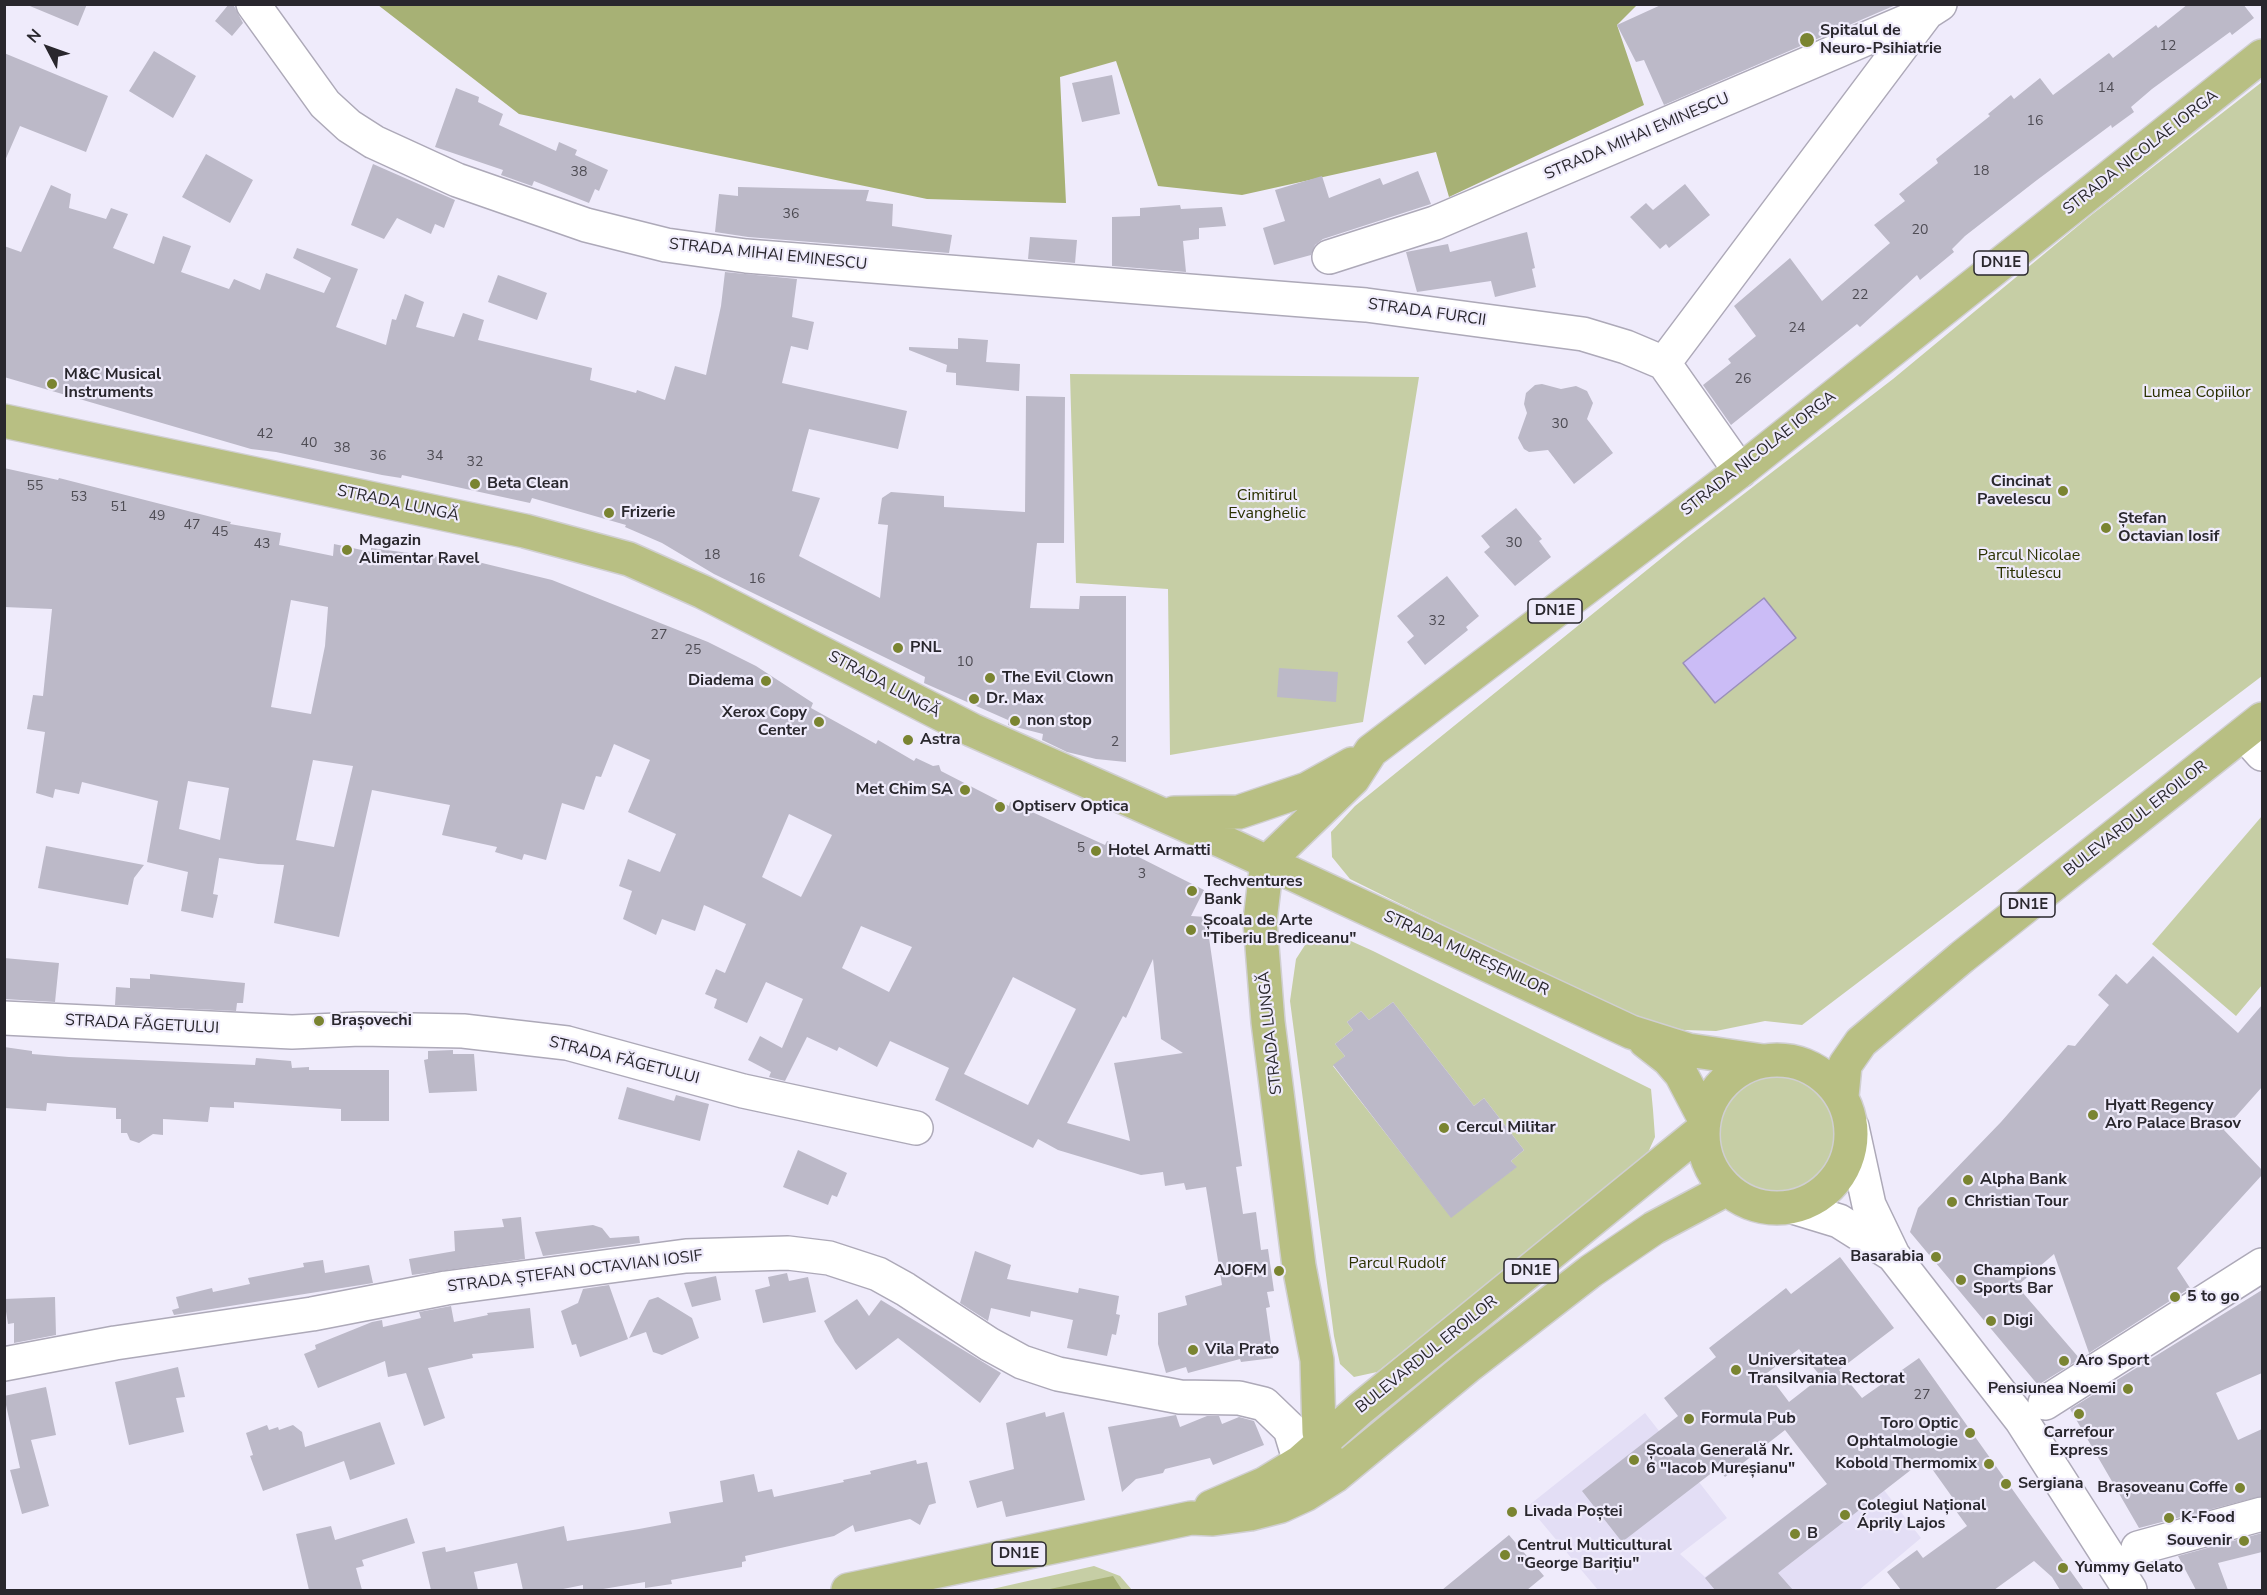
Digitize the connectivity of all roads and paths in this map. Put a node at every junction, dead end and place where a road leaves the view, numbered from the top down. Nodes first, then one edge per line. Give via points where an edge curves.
1 (253, 4) edge
2 (1933, 9) edge
3 (2262, 56) edge
4 (1329, 257) dead end
5 (1184, 291) joint
6 (1664, 363) junction
7 (4, 421) edge
8 (1740, 471) junction
9 (2256, 735) edge
10 (1371, 751) junction
11 (1160, 813) junction
12 (1268, 862) junction
13 (4, 1018) edge
14 (1631, 1032) junction
15 (1763, 1061) junction
16 (1842, 1096) junction
17 (1701, 1124) junction
18 (1852, 1127) junction
19 (916, 1128) dead end
20 (1726, 1189) junction
21 (1793, 1207) junction
22 (1893, 1255) junction
23 (2262, 1265) edge
24 (1317, 1360) junction
25 (4, 1364) edge
26 (2045, 1403) dead end
27 (1361, 1408) junction
28 (1393, 1427) junction
29 (1310, 1452) junction
30 (1335, 1476) junction
31 (2262, 1514) edge
32 (1191, 1518) junction
33 (2138, 1548) dead end
34 (848, 1590) edge
35 (2130, 1590) edge

1 - 5 street, STRADA MIHAI EMINESCU via 325,104 349,126 374,142 457,180 586,225 666,245 746,256
2 - 4 street, STRADA MIHAI EMINESCU via 1435,223
2 - 6 street
3 - 8 main road, STRADA NICOLAE IORGA / DN1E
5 - 6 street, STRADA FURCII via 1366,305 1583,334
6 - 8 street
7 - 11 main road, STRADA LUNGĂ via 525,531 613,554 703,592 972,730
8 - 10 main road, STRADA NICOLAE IORGA / DN1E
9 - 16 main road, BULEVARDUL EROILOR / DN1E via 1962,957 1861,1042 1845,1065
10 - 11 main road via 1307,789 1239,812
10 - 12 main road, STRADA NICOLAE IORGA / DN1E via 1353,778
11 - 12 main road, STRADA LUNGĂ
12 - 14 main road, STRADA MUREȘENILOR / DN1E
12 - 24 main road, STRADA LUNGĂ via 1260,921 1268,1022 1299,1266
13 - 19 street, STRADA FĂGETULUI via 292,1032 463,1031 567,1043 743,1090
14 - 15 main road, STRADA MUREȘENILOR / DN1E via 1688,1050
14 - 17 main road, STRADA MUREȘENILOR / DN1E via 1668,1059 1691,1090
15 - 16 main road, DN1E via 1786,1060 1808,1066 1827,1078
15 - 17 main road, DN1E via 1743,1068 1725,1081
16 - 18 main road, DN1E
17 - 20 main road, DN1E via 1706,1160
17 - 27 main road, BULEVARDUL EROILOR / DN1E
18 - 21 main road, DN1E via 1851,1148 1831,1186
18 - 22 street via 1869,1205
20 - 21 main road, DN1E via 1746,1202 1769,1208
20 - 28 main road, BULEVARDUL EROILOR / DN1E via 1654,1228 1591,1271
21 - 22 street via 1839,1221
22 - 35 street via 2022,1421
23 - 26 street
24 - 27 main road
24 - 29 main road, STRADA LUNGĂ via 1318,1416
25 - 29 street, STRADA ȘTEFAN OCTAVIAN IOSIF via 446,1288 686,1256 788,1253 829,1258 878,1274 989,1344 1022,1362 1058,1374 1180,1397 1239,1398 1264,1404
27 - 28 main road
27 - 29 main road, BULEVARDUL EROILOR / DN1E
28 - 30 main road, BULEVARDUL EROILOR / DN1E
29 - 30 main road, STRADA LUNGĂ
29 - 32 main road, DN1E via 1264,1484
30 - 32 main road, DN1E via 1281,1506 1232,1516
31 - 33 street
32 - 34 main road, DN1E

